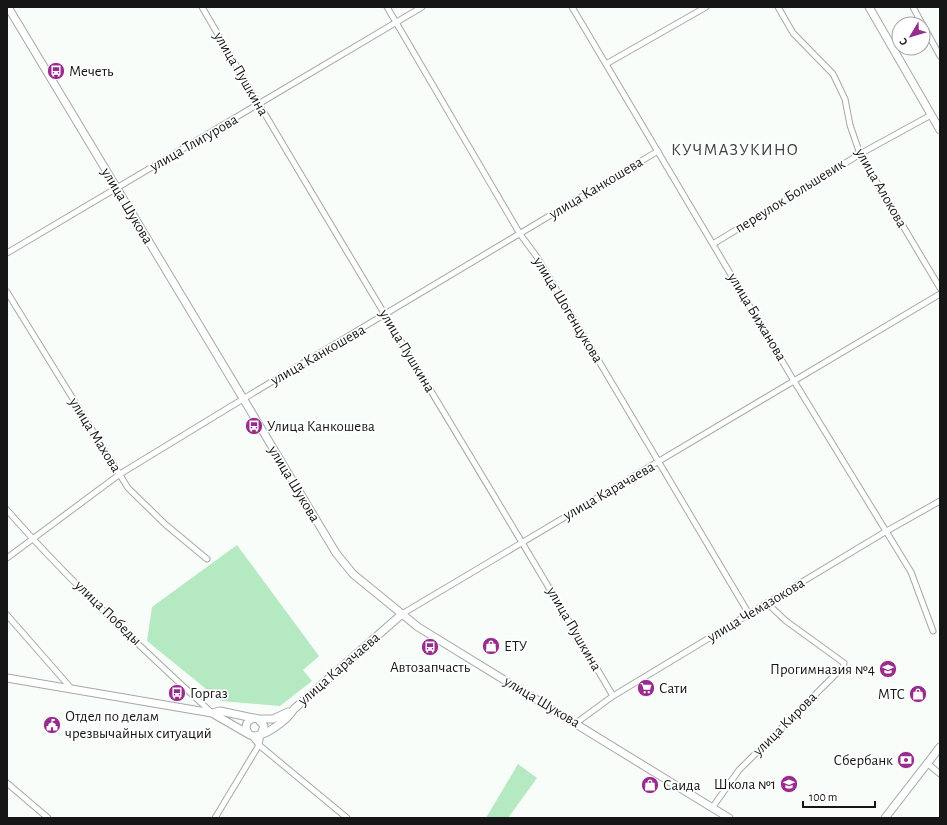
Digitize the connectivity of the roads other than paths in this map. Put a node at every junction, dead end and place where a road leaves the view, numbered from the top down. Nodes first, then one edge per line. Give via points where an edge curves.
1 (8, 7) edge
2 (202, 7) edge
3 (387, 7) edge
4 (422, 7) edge
5 (572, 7) edge
6 (706, 7) edge
7 (778, 7) edge
8 (869, 7) edge
9 (913, 7) edge
10 (918, 16) edge
11 (396, 23) junction
12 (931, 39) edge
13 (940, 56) edge
14 (606, 64) junction
15 (259, 105) junction
16 (931, 115) junction
17 (940, 130) edge
18 (658, 151) junction
19 (860, 154) junction
20 (116, 188) junction
21 (520, 234) junction
22 (713, 244) junction
23 (7, 253) edge
24 (940, 288) edge
25 (7, 292) edge
26 (940, 294) edge
27 (386, 315) junction
28 (794, 381) junction
29 (243, 399) junction
30 (659, 462) junction
31 (120, 474) junction
32 (940, 501) edge
33 (7, 510) edge
34 (885, 532) junction
35 (32, 539) junction
36 (522, 541) junction
37 (7, 558) edge
38 (207, 559) dead end
39 (767, 603) junction
40 (402, 614) junction
41 (749, 614) junction
42 (7, 615) edge
43 (933, 631) dead end
44 (7, 678) edge
45 (70, 687) junction
46 (613, 696) junction
47 (294, 710) junction
48 (212, 713) junction
49 (257, 719) junction
50 (576, 723) junction
51 (250, 734) junction
52 (261, 734) junction
53 (259, 745) junction
54 (940, 747) edge
55 (927, 763) junction
56 (940, 774) edge
57 (7, 783) edge
58 (712, 808) junction
59 (48, 818) edge
60 (215, 818) edge
61 (347, 818) edge
62 (729, 818) edge
63 (885, 818) edge

1 - 20 main road, улица Шукова
2 - 15 street, улица Пушкина
3 - 11 street, улица Шогенцукова
4 - 11 street, улица Тлигурова
5 - 14 street, улица Бижанова
6 - 14 street
7 - 19 street, улица Алокова via 793,32 833,74 845,99 850,125
8 - 16 main road
9 - 10 street
11 - 15 street, улица Тлигурова
11 - 21 street, улица Шогенцукова
12 - 13 street
14 - 18 street, улица Бижанова
15 - 20 street, улица Тлигурова
15 - 27 street, улица Пушкина
16 - 17 main road
16 - 19 street, переулок Большевик
18 - 21 street, улица Канкошева
18 - 22 street, улица Бижанова
19 - 22 street, переулок Большевик
19 - 24 street, улица Алокова
20 - 23 street, улица Тлигурова
20 - 29 main road, улица Шукова
21 - 27 street, улица Канкошева
21 - 30 street, улица Шогенцукова via 537,257
22 - 28 street, улица Бижанова
25 - 31 street, улица Махова
26 - 28 street, улица Карачаева
27 - 29 street, улица Канкошева
27 - 36 street, улица Пушкина
28 - 30 street, улица Карачаева
28 - 34 street, улица Бижанова
29 - 31 street, улица Канкошева
29 - 40 main road, улица Шукова via 336,553 353,574
30 - 36 street, улица Карачаева
30 - 41 street, улица Шогенцукова
31 - 35 street, улица Канкошева
31 - 38 street, улица Махова via 128,488 166,525
32 - 34 street, улица Чемазокова
33 - 35 street, улица Победы
34 - 39 street, улица Чемазокова
34 - 43 street, улица Бижанова via 911,572
35 - 37 street, улица Канкошева
35 - 48 street, улица Победы
36 - 40 street, улица Карачаева
36 - 46 street, улица Пушкина
39 - 41 street, улица Чемазокова
39 - 58 street, улица Кирова via 786,621 844,663 843,667 739,770
40 - 47 main road, улица Карачаева
40 - 50 main road, улица Шукова via 418,627
41 - 46 street, улица Чемазокова
42 - 45 street
44 - 45 main road
45 - 48 main road
46 - 50 street, улица Чемазокова
47 - 49 main road via 273,719
47 - 52 main road, улица Карачаева via 270,730
48 - 49 main road via 220,711
48 - 51 main road
49 - 51 main road via 246,724 246,730
49 - 52 main road via 264,726
50 - 58 main road, улица Шукова
51 - 52 main road
51 - 53 street
52 - 53 street
53 - 60 street
53 - 61 street
54 - 55 main road
55 - 56 street
55 - 63 main road
57 - 59 street
58 - 62 main road, улица Шукова

